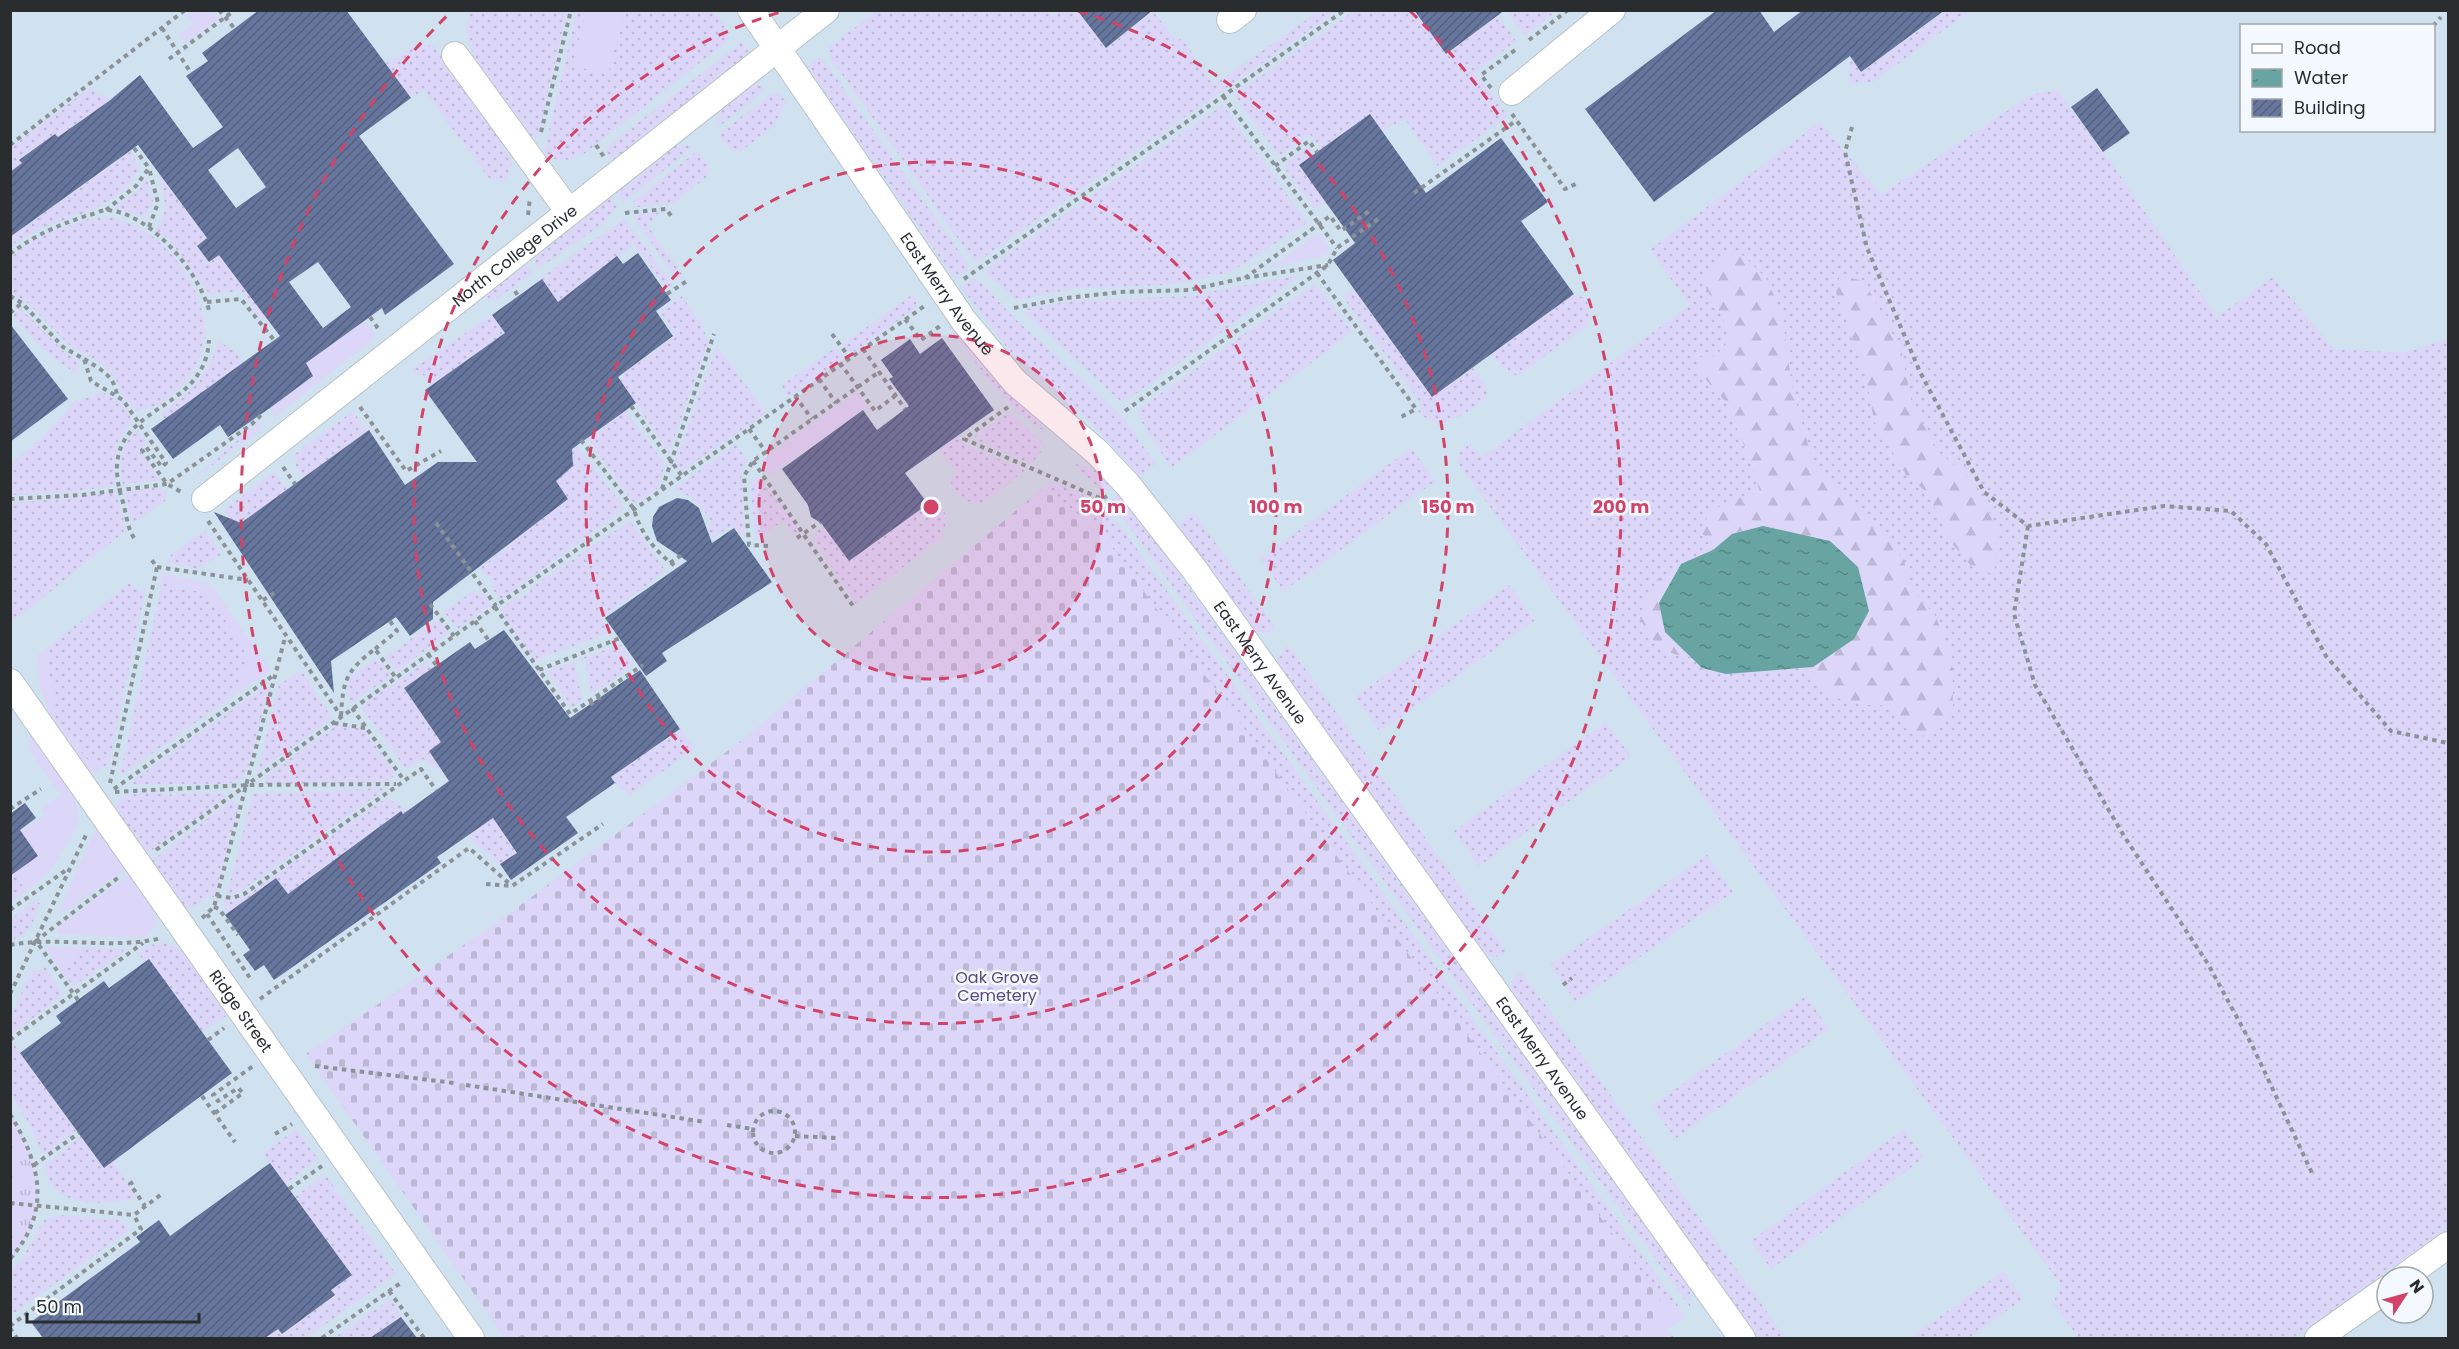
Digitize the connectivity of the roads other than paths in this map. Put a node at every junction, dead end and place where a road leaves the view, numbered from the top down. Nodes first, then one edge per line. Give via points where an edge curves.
1 (751, 10) edge
2 (826, 10) edge
3 (1612, 10) edge
4 (777, 48) junction
5 (455, 55) dead end
6 (1505, 98) road end
7 (569, 212) junction
8 (199, 504) road end
9 (10, 682) edge
10 (2448, 1245) edge
11 (2420, 1265) edge
12 (2375, 1298) edge
13 (471, 1338) edge
14 (1742, 1338) edge
15 (2318, 1338) edge

1 - 4 street, East Merry Avenue
2 - 4 street, North College Drive
3 - 6 street
4 - 7 street, North College Drive
4 - 14 street, East Merry Avenue via 964,321 1015,382 1097,452 1128,485 1194,569
5 - 7 street
7 - 8 street, North College Drive
9 - 13 street, Ridge Street via 103,800 138,863 243,1014 259,1054
10 - 11 street
12 - 15 street

